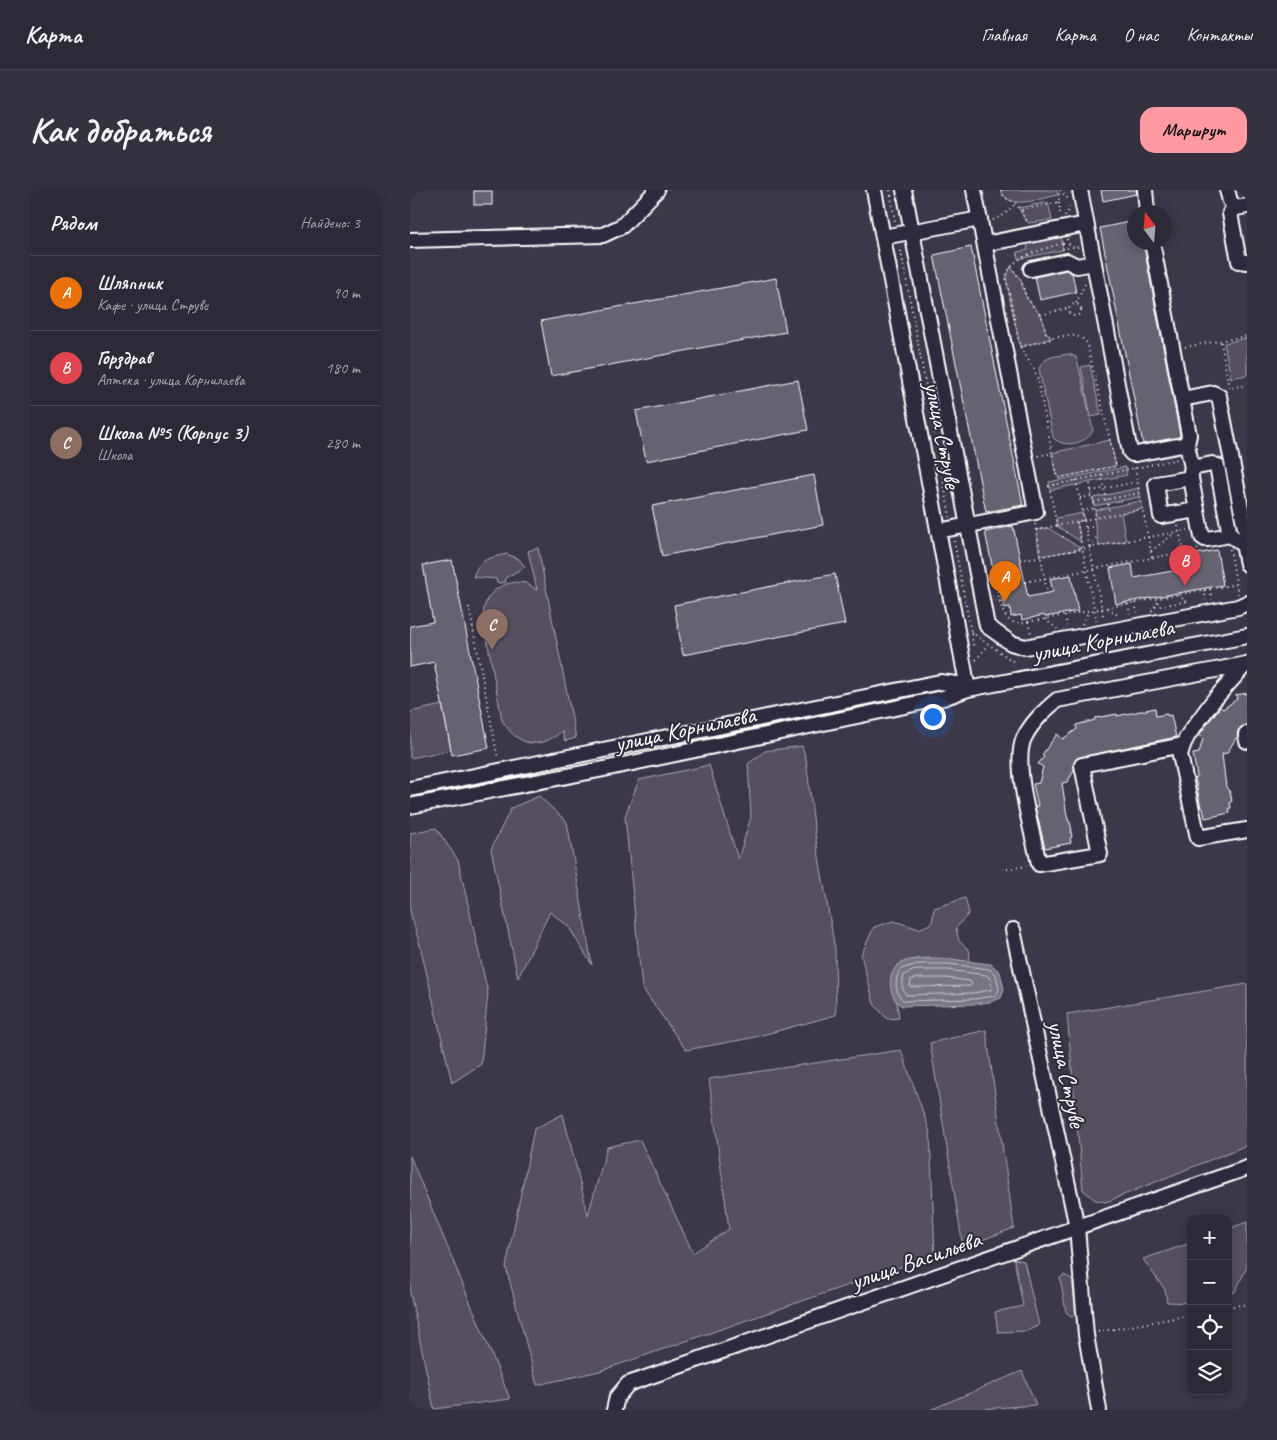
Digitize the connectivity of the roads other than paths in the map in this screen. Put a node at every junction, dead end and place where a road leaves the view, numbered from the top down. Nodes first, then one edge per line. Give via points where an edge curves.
1 (657, 190) edge
2 (874, 190) edge
3 (904, 190) edge
4 (974, 190) edge
5 (1080, 190) edge
6 (1145, 190) edge
7 (1227, 190) edge
8 (1146, 205) edge
9 (1241, 207) edge
10 (980, 221) junction
11 (1086, 224) junction
12 (912, 232) junction
13 (883, 237) junction
14 (410, 240) edge
15 (985, 244) junction
16 (1154, 250) edge
17 (1247, 262) edge
18 (1094, 263) junction
19 (1031, 269) dead end
20 (1182, 399) junction
21 (1190, 462) junction
22 (1197, 510) junction
23 (967, 526) junction
24 (945, 530) junction
25 (1238, 540) junction
26 (1247, 564) edge
27 (1247, 603) edge
28 (1247, 636) edge
29 (1246, 664) edge
30 (968, 688) junction
31 (1247, 734) edge
32 (1247, 741) edge
33 (1183, 745) junction
34 (410, 789) edge
35 (410, 806) edge
36 (1247, 830) edge
37 (1013, 930) dead end
38 (1247, 1168) edge
39 (1077, 1226) junction
40 (614, 1410) edge
41 (1099, 1410) edge

1 - 14 street via 622,226 603,235
2 - 13 street, улица Струве
3 - 12 street
4 - 10 street
5 - 11 street
6 - 8 street
7 - 9 street via 1230,201
9 - 17 street via 1230,213 1239,258
10 - 12 street
10 - 15 street
11 - 15 street
11 - 18 street
12 - 13 street
12 - 23 street
13 - 24 street, улица Струве
15 - 23 street via 1036,512
16 - 20 street
18 - 19 street via 1077,266 1067,261
18 - 21 street via 1130,452
20 - 21 street
20 - 25 street via 1213,393 1219,396 1246,533
21 - 22 street
21 - 22 street via 1156,484 1157,492 1162,516
21 - 25 street via 1217,466
22 - 25 street via 1202,537
23 - 24 street
23 - 27 street via 987,626 1018,646
24 - 30 street, улица Струве
25 - 26 street
28 - 30 street, улица Корнилаева
29 - 33 street via 1213,701
29 - 33 street via 1057,700 1043,712 1023,739 1020,763 1039,864 1100,854 1082,766
30 - 34 street, улица Корнилаева via 940,682
30 - 35 street, улица Корнилаева via 943,698
31 - 32 street
33 - 36 street via 1180,755 1198,838
37 - 39 street, улица Струве
38 - 39 street, улица Васильева
39 - 40 street, улица Васильева via 628,1384 617,1397
39 - 41 street, улица Струве via 1086,1335

